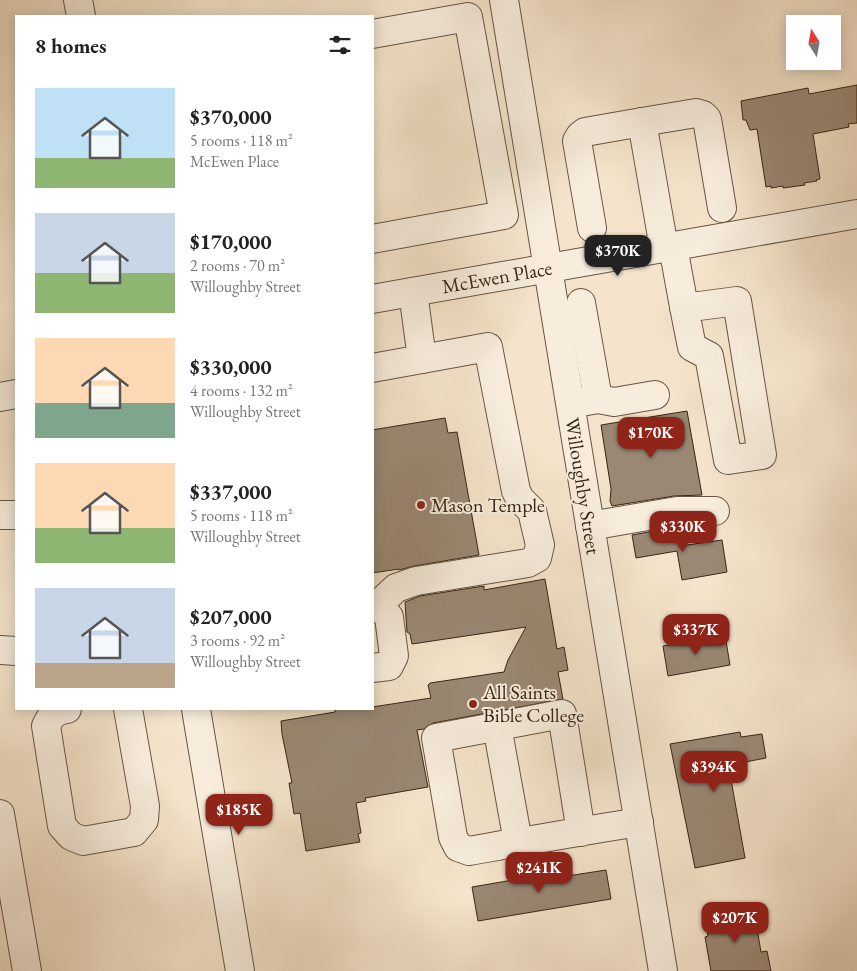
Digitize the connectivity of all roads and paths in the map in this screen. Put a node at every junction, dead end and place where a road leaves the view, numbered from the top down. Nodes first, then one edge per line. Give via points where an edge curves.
1 (78, 0) edge
2 (505, 5) edge
3 (81, 15) edge
4 (468, 17) junction
5 (374, 34) edge
6 (642, 122) junction
7 (722, 208) dead end
8 (857, 214) edge
9 (592, 228) dead end
10 (374, 239) edge
11 (668, 247) junction
12 (548, 268) junction
13 (413, 292) junction
14 (374, 299) edge
15 (581, 303) dead end
16 (684, 308) junction
17 (422, 359) junction
18 (374, 368) edge
19 (15, 394) edge
20 (655, 395) dead end
21 (0, 397) edge
22 (598, 399) junction
23 (570, 403) junction
24 (715, 511) dead end
25 (0, 515) edge
26 (15, 515) edge
27 (590, 526) junction
28 (375, 605) edge
29 (0, 650) edge
30 (15, 651) edge
31 (374, 668) edge
32 (62, 710) edge
33 (128, 710) edge
34 (196, 710) edge
35 (498, 726) junction
36 (0, 814) edge
37 (639, 822) junction
38 (581, 832) junction
39 (518, 842) junction
40 (27, 971) edge
41 (240, 971) edge
42 (663, 971) edge

1 - 3 street
2 - 4 street
2 - 12 street, Willoughby Street
4 - 5 street
4 - 10 street via 504,215
6 - 7 street via 696,113 708,119
6 - 9 street via 585,132 577,142
6 - 11 street
8 - 11 street, McEwen Place
11 - 12 street, McEwen Place
11 - 16 street
12 - 13 street, McEwen Place
12 - 23 street, Willoughby Street
13 - 14 street, McEwen Place
13 - 17 street
15 - 22 street
16 - 16 street via 692,347 709,356 728,460 762,455 736,301
17 - 18 street
17 - 28 street via 488,347 516,491 532,511 540,545 537,558 528,563 416,581 396,588
19 - 21 street
20 - 22 street via 614,402
22 - 23 street
23 - 27 street, Willoughby Street
24 - 27 street via 677,510
25 - 26 street
27 - 37 street, Willoughby Street
28 - 31 street via 389,617 394,656 389,666
29 - 30 street
32 - 33 street via 50,717 46,726 62,826 83,842 134,832 144,820 145,806
34 - 41 street
35 - 38 street via 562,714
35 - 39 street
35 - 39 street via 436,738 453,837 458,847 469,851
36 - 40 street
37 - 38 street
37 - 42 street, Willoughby Street
38 - 39 street

